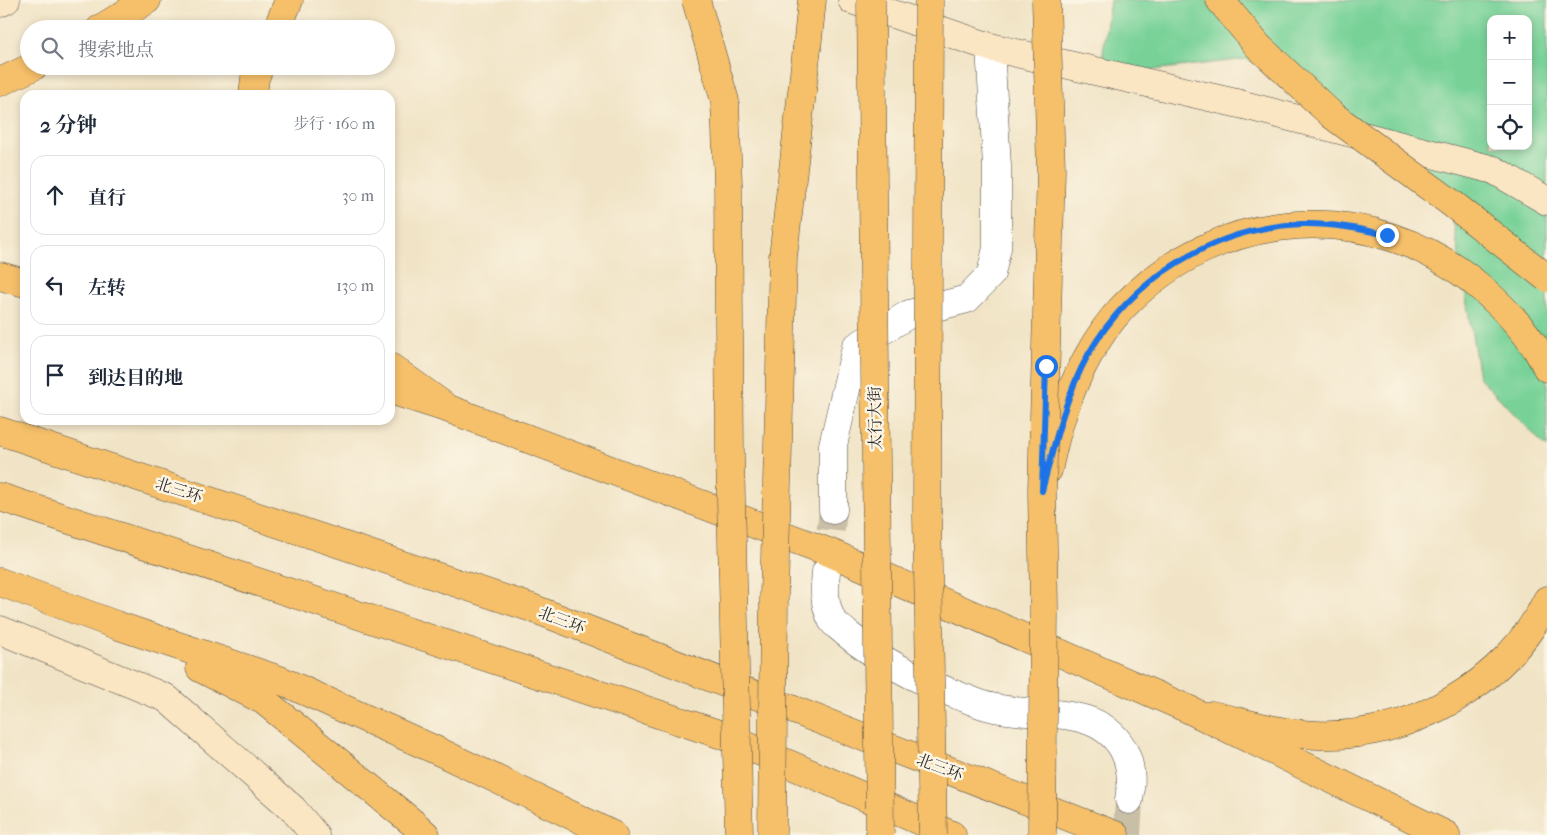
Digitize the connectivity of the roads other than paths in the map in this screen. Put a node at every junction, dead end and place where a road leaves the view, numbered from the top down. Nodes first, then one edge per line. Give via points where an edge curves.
1 (6, 0) edge
2 (147, 0) edge
3 (290, 0) edge
4 (696, 0) edge
5 (812, 0) edge
6 (852, 0) edge
7 (871, 0) edge
8 (929, 0) edge
9 (1046, 0) edge
10 (1220, 0) edge
11 (0, 3) edge
12 (115, 20) edge
13 (281, 20) edge
14 (990, 48) junction
15 (20, 73) edge
16 (256, 75) edge
17 (0, 82) edge
18 (254, 90) edge
19 (1547, 201) edge
20 (0, 276) edge
21 (1547, 278) edge
22 (20, 282) edge
23 (1547, 368) edge
24 (395, 371) edge
25 (395, 392) edge
26 (449, 409) junction
27 (0, 431) edge
28 (1042, 491) junction
29 (0, 497) edge
30 (833, 510) tunnel mouth
31 (826, 572) tunnel mouth
32 (0, 582) edge
33 (1547, 600) edge
34 (116, 625) junction
35 (0, 630) edge
36 (1188, 709) junction
37 (1129, 800) tunnel mouth
38 (314, 835) edge
39 (426, 835) edge
40 (613, 835) edge
41 (739, 835) edge
42 (772, 835) edge
43 (880, 835) edge
44 (933, 835) edge
45 (952, 835) edge
46 (1042, 835) edge
47 (1115, 835) edge
48 (1446, 835) edge

1 - 11 main road
2 - 12 main road
3 - 13 main road
4 - 41 main road, bridge via 724,102
5 - 42 main road, bridge via 783,257 774,596
6 - 14 main road
7 - 43 main road, 太行大街, bridge
8 - 44 main road, bridge via 927,515
9 - 28 main road, bridge via 1051,170
10 - 21 main road, bridge via 1258,46 1332,115
14 - 19 main road via 1240,104 1494,170
14 - 30 street via 997,166 997,248 991,274 967,299 909,314 856,346 833,445
15 - 17 main road
16 - 18 main road
20 - 22 main road
23 - 28 main road, bridge via 1509,313 1464,273 1414,245 1358,228 1330,225 1301,224 1244,233 1190,255 1165,270 1126,304 1103,332 1087,357 1062,415
24 - 26 main road
25 - 26 main road
26 - 36 main road via 831,553
27 - 47 main road, 北三环 via 532,608
28 - 46 main road, bridge
29 - 45 main road via 722,735
31 - 37 street via 824,595 833,621 867,650 929,684 992,708 1080,718 1112,734 1127,757 1131,772
32 - 34 main road
33 - 36 main road via 1528,631 1486,677 1433,710 1404,722 1376,730 1317,735 1288,733
34 - 39 main road via 263,700
34 - 40 main road via 280,680
35 - 38 main road via 166,698 293,809
36 - 48 main road

